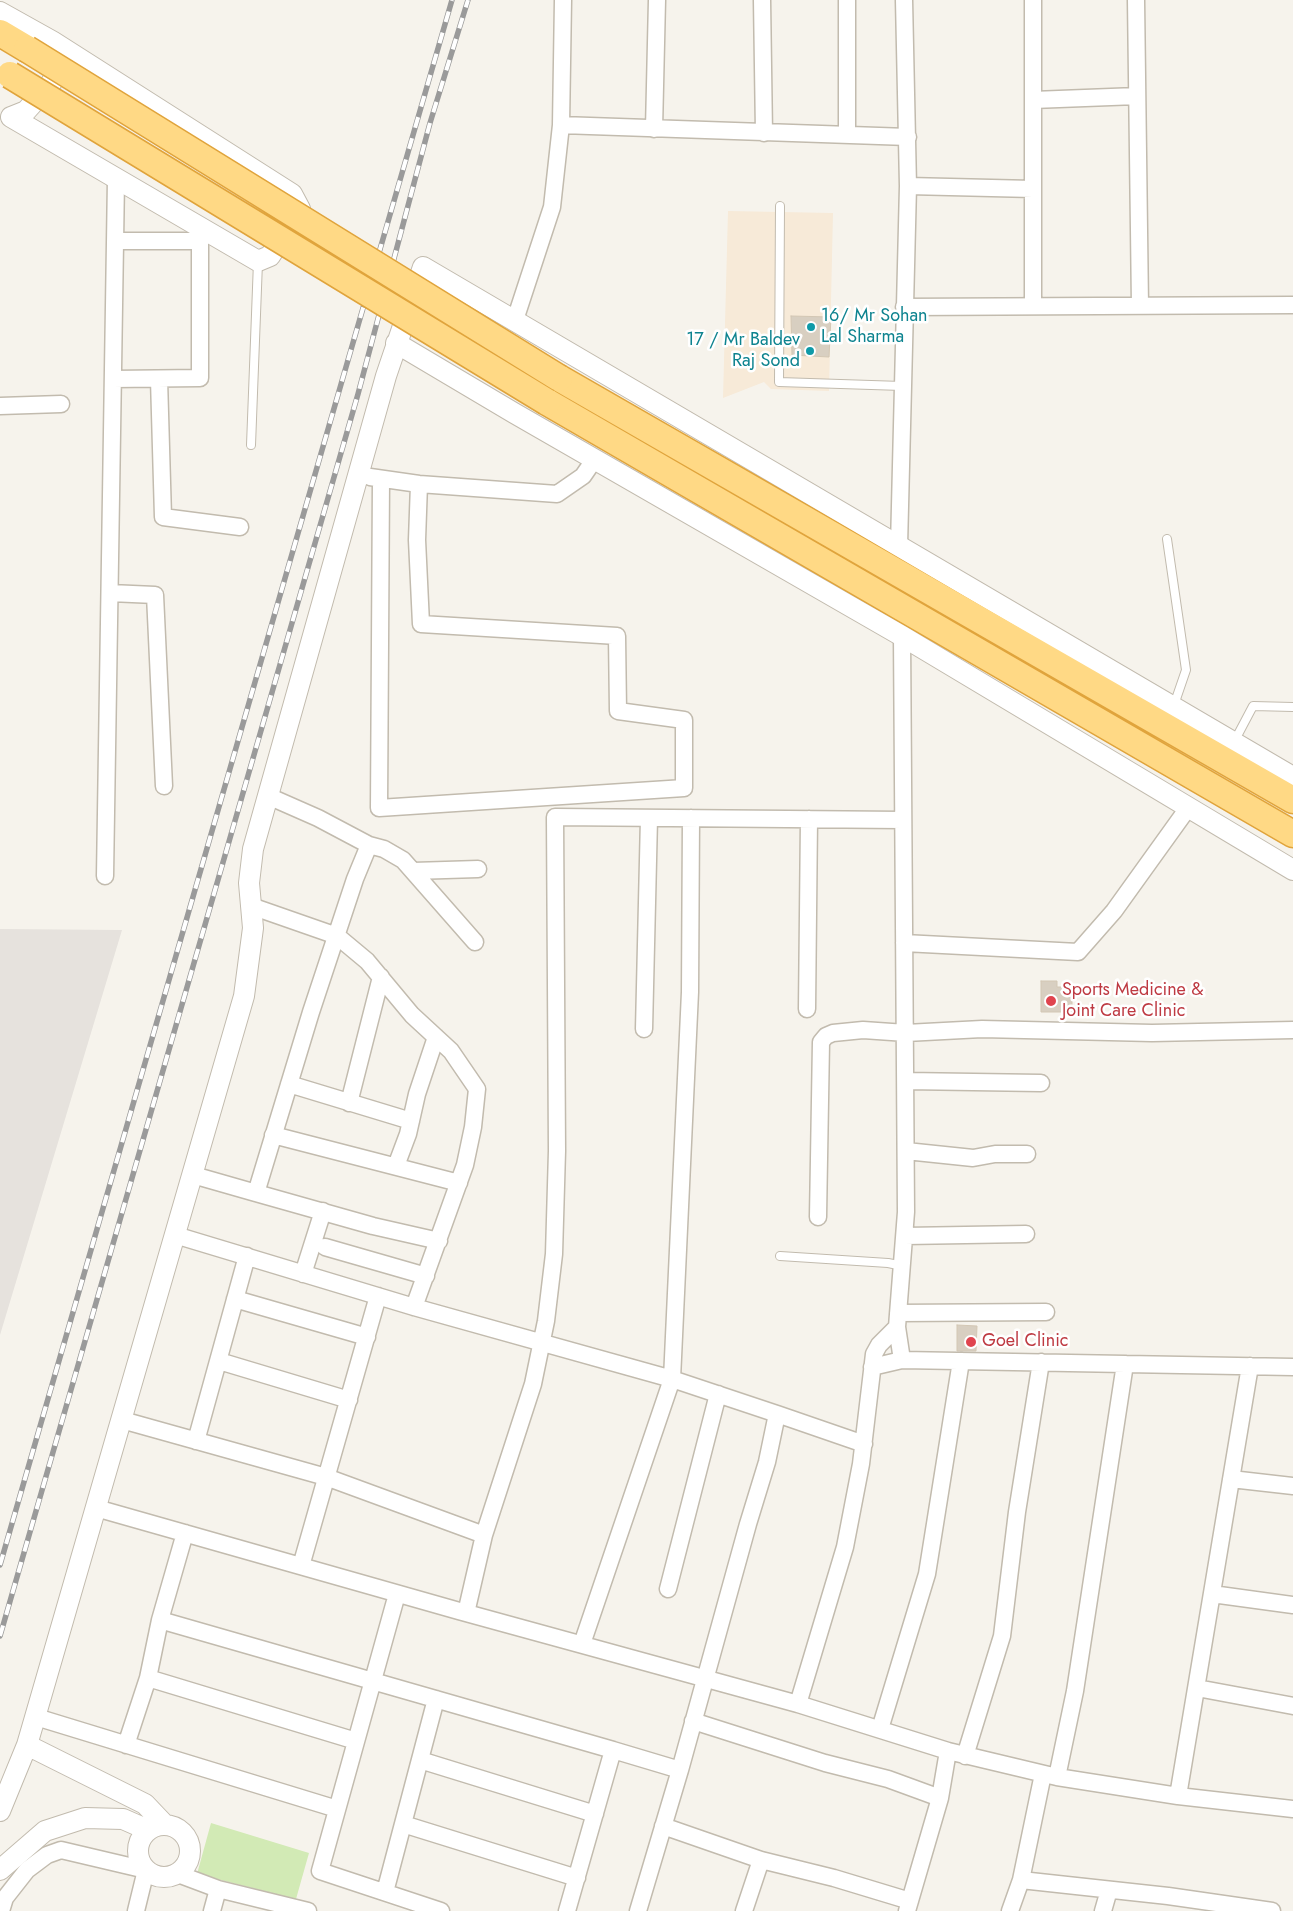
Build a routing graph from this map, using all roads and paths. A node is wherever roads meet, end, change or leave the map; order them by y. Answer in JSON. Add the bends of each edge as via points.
{"nodes":[{"id":1,"x":563,"y":0,"type":"edge"},
{"id":2,"x":657,"y":0,"type":"edge"},
{"id":3,"x":762,"y":0,"type":"edge"},
{"id":4,"x":847,"y":0,"type":"edge"},
{"id":5,"x":904,"y":0,"type":"edge"},
{"id":6,"x":1033,"y":0,"type":"edge"},
{"id":7,"x":1136,"y":0,"type":"edge"},
{"id":8,"x":0,"y":12,"type":"edge"},
{"id":9,"x":0,"y":33,"type":"edge"},
{"id":10,"x":52,"y":41,"type":"junction"},
{"id":11,"x":0,"y":68,"type":"edge"},
{"id":12,"x":1137,"y":96,"type":"junction"},
{"id":13,"x":1033,"y":100,"type":"junction"},
{"id":14,"x":6,"y":114,"type":"edge"},
{"id":15,"x":561,"y":125,"type":"junction"},
{"id":16,"x":654,"y":129,"type":"junction"},
{"id":17,"x":764,"y":133,"type":"junction"},
{"id":18,"x":847,"y":135,"type":"junction"},
{"id":19,"x":908,"y":137,"type":"junction"},
{"id":20,"x":116,"y":179,"type":"joint"},
{"id":21,"x":908,"y":186,"type":"junction"},
{"id":22,"x":1033,"y":189,"type":"junction"},
{"id":23,"x":780,"y":206,"type":"dead end"},
{"id":24,"x":200,"y":234,"type":"junction"},
{"id":25,"x":116,"y":240,"type":"junction"},
{"id":26,"x":258,"y":261,"type":"junction"},
{"id":27,"x":1293,"y":305,"type":"edge"},
{"id":28,"x":1033,"y":306,"type":"junction"},
{"id":29,"x":1140,"y":306,"type":"junction"},
{"id":30,"x":904,"y":307,"type":"junction"},
{"id":31,"x":515,"y":320,"type":"junction"},
{"id":32,"x":396,"y":343,"type":"junction"},
{"id":33,"x":159,"y":378,"type":"junction"},
{"id":34,"x":113,"y":379,"type":"junction"},
{"id":35,"x":902,"y":386,"type":"junction"},
{"id":36,"x":61,"y":404,"type":"dead end"},
{"id":37,"x":0,"y":406,"type":"edge"},
{"id":38,"x":251,"y":445,"type":"dead end"},
{"id":39,"x":594,"y":460,"type":"junction"},
{"id":40,"x":358,"y":474,"type":"junction"},
{"id":41,"x":381,"y":479,"type":"junction"},
{"id":42,"x":419,"y":484,"type":"junction"},
{"id":43,"x":240,"y":527,"type":"dead end"},
{"id":44,"x":1168,"y":539,"type":"dead end"},
{"id":45,"x":899,"y":546,"type":"junction"},
{"id":46,"x":110,"y":593,"type":"junction"},
{"id":47,"x":902,"y":636,"type":"junction"},
{"id":48,"x":1174,"y":707,"type":"junction"},
{"id":49,"x":1293,"y":707,"type":"edge"},
{"id":50,"x":1234,"y":742,"type":"junction"},
{"id":51,"x":1293,"y":777,"type":"edge"},
{"id":52,"x":164,"y":786,"type":"dead end"},
{"id":53,"x":268,"y":796,"type":"junction"},
{"id":54,"x":1293,"y":800,"type":"edge"},
{"id":55,"x":1188,"y":808,"type":"junction"},
{"id":56,"x":649,"y":818,"type":"junction"},
{"id":57,"x":691,"y":818,"type":"junction"},
{"id":58,"x":809,"y":819,"type":"junction"},
{"id":59,"x":904,"y":820,"type":"junction"},
{"id":60,"x":1293,"y":834,"type":"edge"},
{"id":61,"x":369,"y":845,"type":"junction"},
{"id":62,"x":478,"y":869,"type":"dead end"},
{"id":63,"x":1293,"y":870,"type":"edge"},
{"id":64,"x":413,"y":871,"type":"junction"},
{"id":65,"x":106,"y":876,"type":"dead end"},
{"id":66,"x":251,"y":906,"type":"junction"},
{"id":67,"x":337,"y":936,"type":"junction"},
{"id":68,"x":475,"y":942,"type":"dead end"},
{"id":69,"x":904,"y":943,"type":"junction"},
{"id":70,"x":381,"y":977,"type":"junction"},
{"id":71,"x":807,"y":1009,"type":"dead end"},
{"id":72,"x":644,"y":1029,"type":"dead end"},
{"id":73,"x":1293,"y":1030,"type":"edge"},
{"id":74,"x":906,"y":1033,"type":"junction"},
{"id":75,"x":436,"y":1037,"type":"junction"},
{"id":76,"x":906,"y":1081,"type":"junction"},
{"id":77,"x":1041,"y":1083,"type":"dead end"},
{"id":78,"x":289,"y":1084,"type":"junction"},
{"id":79,"x":349,"y":1103,"type":"junction"},
{"id":80,"x":411,"y":1121,"type":"junction"},
{"id":81,"x":273,"y":1134,"type":"junction"},
{"id":82,"x":906,"y":1152,"type":"junction"},
{"id":83,"x":1027,"y":1154,"type":"dead end"},
{"id":84,"x":396,"y":1166,"type":"junction"},
{"id":85,"x":193,"y":1175,"type":"junction"},
{"id":86,"x":459,"y":1183,"type":"junction"},
{"id":87,"x":256,"y":1192,"type":"junction"},
{"id":88,"x":323,"y":1212,"type":"junction"},
{"id":89,"x":818,"y":1217,"type":"dead end"},
{"id":90,"x":1026,"y":1234,"type":"dead end"},
{"id":91,"x":175,"y":1235,"type":"junction"},
{"id":92,"x":905,"y":1236,"type":"junction"},
{"id":93,"x":439,"y":1241,"type":"junction"},
{"id":94,"x":325,"y":1247,"type":"dead end"},
{"id":95,"x":247,"y":1256,"type":"junction"},
{"id":96,"x":780,"y":1256,"type":"dead end"},
{"id":97,"x":903,"y":1266,"type":"junction"},
{"id":98,"x":303,"y":1274,"type":"junction"},
{"id":99,"x":426,"y":1276,"type":"junction"},
{"id":100,"x":378,"y":1296,"type":"junction"},
{"id":101,"x":236,"y":1299,"type":"junction"},
{"id":102,"x":414,"y":1307,"type":"junction"},
{"id":103,"x":1046,"y":1312,"type":"dead end"},
{"id":104,"x":897,"y":1320,"type":"junction"},
{"id":105,"x":367,"y":1337,"type":"junction"},
{"id":106,"x":541,"y":1343,"type":"junction"},
{"id":107,"x":902,"y":1360,"type":"junction"},
{"id":108,"x":219,"y":1361,"type":"junction"},
{"id":109,"x":961,"y":1361,"type":"junction"},
{"id":110,"x":1041,"y":1362,"type":"junction"},
{"id":111,"x":1125,"y":1364,"type":"junction"},
{"id":112,"x":1250,"y":1366,"type":"junction"},
{"id":113,"x":872,"y":1367,"type":"junction"},
{"id":114,"x":1293,"y":1367,"type":"edge"},
{"id":115,"x":672,"y":1379,"type":"junction"},
{"id":116,"x":718,"y":1394,"type":"junction"},
{"id":117,"x":349,"y":1400,"type":"junction"},
{"id":118,"x":777,"y":1414,"type":"junction"},
{"id":119,"x":122,"y":1420,"type":"junction"},
{"id":120,"x":196,"y":1441,"type":"junction"},
{"id":121,"x":864,"y":1444,"type":"junction"},
{"id":122,"x":326,"y":1478,"type":"junction"},
{"id":123,"x":1231,"y":1479,"type":"junction"},
{"id":124,"x":1293,"y":1486,"type":"edge"},
{"id":125,"x":96,"y":1508,"type":"junction"},
{"id":126,"x":184,"y":1533,"type":"junction"},
{"id":127,"x":484,"y":1535,"type":"junction"},
{"id":128,"x":301,"y":1566,"type":"junction"},
{"id":129,"x":668,"y":1589,"type":"dead end"},
{"id":130,"x":397,"y":1594,"type":"junction"},
{"id":131,"x":1212,"y":1594,"type":"junction"},
{"id":132,"x":1293,"y":1605,"type":"edge"},
{"id":133,"x":466,"y":1613,"type":"junction"},
{"id":134,"x":160,"y":1620,"type":"junction"},
{"id":135,"x":582,"y":1644,"type":"junction"},
{"id":136,"x":705,"y":1677,"type":"junction"},
{"id":137,"x":148,"y":1678,"type":"junction"},
{"id":138,"x":372,"y":1681,"type":"junction"},
{"id":139,"x":1197,"y":1688,"type":"junction"},
{"id":140,"x":436,"y":1699,"type":"junction"},
{"id":141,"x":798,"y":1704,"type":"junction"},
{"id":142,"x":1293,"y":1706,"type":"edge"},
{"id":143,"x":36,"y":1717,"type":"junction"},
{"id":144,"x":693,"y":1722,"type":"junction"},
{"id":145,"x":880,"y":1729,"type":"junction"},
{"id":146,"x":356,"y":1741,"type":"junction"},
{"id":147,"x":27,"y":1745,"type":"junction"},
{"id":148,"x":126,"y":1745,"type":"junction"},
{"id":149,"x":613,"y":1750,"type":"junction"},
{"id":150,"x":948,"y":1752,"type":"junction"},
{"id":151,"x":965,"y":1756,"type":"junction"},
{"id":152,"x":420,"y":1760,"type":"junction"},
{"id":153,"x":680,"y":1770,"type":"junction"},
{"id":154,"x":1050,"y":1775,"type":"junction"},
{"id":155,"x":1178,"y":1796,"type":"junction"},
{"id":156,"x":940,"y":1798,"type":"junction"},
{"id":157,"x":337,"y":1809,"type":"junction"},
{"id":158,"x":1293,"y":1809,"type":"edge"},
{"id":159,"x":0,"y":1811,"type":"edge"},
{"id":160,"x":595,"y":1814,"type":"junction"},
{"id":161,"x":403,"y":1824,"type":"junction"},
{"id":162,"x":663,"y":1826,"type":"junction"},
{"id":163,"x":156,"y":1828,"type":"junction"},
{"id":164,"x":761,"y":1860,"type":"junction"},
{"id":165,"x":0,"y":1870,"type":"edge"},
{"id":166,"x":146,"y":1870,"type":"junction"},
{"id":167,"x":178,"y":1874,"type":"junction"},
{"id":168,"x":577,"y":1878,"type":"junction"},
{"id":169,"x":1021,"y":1880,"type":"junction"},
{"id":170,"x":218,"y":1889,"type":"junction"},
{"id":171,"x":1109,"y":1890,"type":"junction"},
{"id":172,"x":384,"y":1892,"type":"junction"},
{"id":173,"x":908,"y":1906,"type":"edge"},
{"id":174,"x":1204,"y":1906,"type":"edge"},
{"id":175,"x":1,"y":1911,"type":"edge"},
{"id":176,"x":136,"y":1911,"type":"edge"},
{"id":177,"x":212,"y":1911,"type":"edge"},
{"id":178,"x":308,"y":1911,"type":"edge"},
{"id":179,"x":441,"y":1911,"type":"edge"},
{"id":180,"x":567,"y":1911,"type":"edge"},
{"id":181,"x":638,"y":1911,"type":"edge"},
{"id":182,"x":744,"y":1911,"type":"edge"},
{"id":183,"x":1010,"y":1911,"type":"edge"},
{"id":184,"x":1102,"y":1911,"type":"edge"},
{"id":185,"x":1272,"y":1911,"type":"edge"}],
"edges":[{"from":1,"to":15,"type":"street"},
{"from":2,"to":16,"type":"street"},
{"from":3,"to":17,"type":"street"},
{"from":4,"to":18,"type":"street"},
{"from":5,"to":19,"type":"street"},
{"from":6,"to":13,"type":"street"},
{"from":7,"to":12,"type":"street"},
{"from":8,"to":10,"type":"street"},
{"from":9,"to":54,"type":"highway","bridge":true,"via":[[560,378]]},
{"from":10,"to":14,"type":"street","via":[[59,60],[52,82],[26,111]]},
{"from":10,"to":26,"type":"street","via":[[292,194],[300,209],[270,256]]},
{"from":11,"to":60,"type":"highway","bridge":true,"via":[[548,402]]},
{"from":12,"to":13,"type":"street"},
{"from":12,"to":29,"type":"street"},
{"from":13,"to":22,"type":"street"},
{"from":14,"to":20,"type":"street"},
{"from":14,"to":24,"type":"street"},
{"from":15,"to":16,"type":"street"},
{"from":15,"to":31,"type":"street","via":[[552,207]]},
{"from":16,"to":17,"type":"street"},
{"from":17,"to":18,"type":"street"},
{"from":18,"to":19,"type":"street"},
{"from":19,"to":21,"type":"street"},
{"from":20,"to":25,"type":"street"},
{"from":21,"to":22,"type":"street"},
{"from":21,"to":30,"type":"street"},
{"from":22,"to":28,"type":"street"},
{"from":23,"to":35,"type":"lane","via":[[780,382]]},
{"from":24,"to":25,"type":"street"},
{"from":24,"to":26,"type":"street"},
{"from":24,"to":33,"type":"street","via":[[200,378]]},
{"from":25,"to":34,"type":"street"},
{"from":26,"to":38,"type":"lane"},
{"from":27,"to":29,"type":"street"},
{"from":28,"to":29,"type":"street"},
{"from":28,"to":30,"type":"street"},
{"from":30,"to":35,"type":"street"},
{"from":31,"to":32,"type":"street","via":[[423,267]]},
{"from":31,"to":45,"type":"street"},
{"from":32,"to":39,"type":"street"},
{"from":32,"to":40,"type":"street"},
{"from":33,"to":34,"type":"street"},
{"from":33,"to":43,"type":"street","via":[[163,517]]},
{"from":34,"to":46,"type":"street"},
{"from":35,"to":45,"type":"street"},
{"from":36,"to":37,"type":"street"},
{"from":39,"to":42,"type":"street","via":[[583,476],[557,494]]},
{"from":39,"to":47,"type":"street"},
{"from":40,"to":41,"type":"street"},
{"from":40,"to":53,"type":"street"},
{"from":41,"to":42,"type":"street"},
{"from":41,"to":42,"type":"street","via":[[379,808],[684,788],[684,720],[618,711],[617,636],[421,624],[417,540]]},
{"from":44,"to":48,"type":"lane","via":[[1186,670]]},
{"from":45,"to":48,"type":"street"},
{"from":46,"to":52,"type":"street","via":[[155,595]]},
{"from":46,"to":65,"type":"street"},
{"from":47,"to":55,"type":"street"},
{"from":47,"to":59,"type":"street"},
{"from":48,"to":50,"type":"street"},
{"from":49,"to":50,"type":"lane","via":[[1253,706]]},
{"from":50,"to":51,"type":"street"},
{"from":53,"to":61,"type":"street"},
{"from":53,"to":66,"type":"street","via":[[253,849],[249,883]]},
{"from":55,"to":63,"type":"street"},
{"from":55,"to":69,"type":"street","via":[[1114,911],[1078,952]]},
{"from":56,"to":57,"type":"street"},
{"from":56,"to":72,"type":"street"},
{"from":56,"to":106,"type":"street","via":[[555,817],[557,1151],[554,1254]]},
{"from":57,"to":58,"type":"street"},
{"from":57,"to":115,"type":"street","via":[[690,992]]},
{"from":58,"to":59,"type":"street"},
{"from":58,"to":71,"type":"street"},
{"from":59,"to":69,"type":"street"},
{"from":61,"to":64,"type":"street","via":[[403,860]]},
{"from":61,"to":67,"type":"street"},
{"from":62,"to":64,"type":"street"},
{"from":64,"to":68,"type":"street"},
{"from":66,"to":67,"type":"street"},
{"from":66,"to":85,"type":"street","via":[[253,928],[244,996]]},
{"from":67,"to":70,"type":"street"},
{"from":67,"to":78,"type":"street"},
{"from":69,"to":74,"type":"street"},
{"from":70,"to":75,"type":"street","via":[[412,1015]]},
{"from":70,"to":79,"type":"street"},
{"from":73,"to":74,"type":"street","via":[[1152,1033],[982,1029]]},
{"from":74,"to":76,"type":"street"},
{"from":74,"to":89,"type":"street","via":[[863,1030],[833,1033],[821,1042]]},
{"from":75,"to":80,"type":"street"},
{"from":75,"to":86,"type":"street","via":[[451,1051],[477,1089],[473,1127]]},
{"from":76,"to":77,"type":"street"},
{"from":76,"to":82,"type":"street"},
{"from":78,"to":79,"type":"street"},
{"from":78,"to":81,"type":"street"},
{"from":79,"to":80,"type":"street"},
{"from":80,"to":84,"type":"street"},
{"from":81,"to":84,"type":"street"},
{"from":81,"to":87,"type":"street"},
{"from":82,"to":83,"type":"street","via":[[973,1158]]},
{"from":82,"to":92,"type":"street"},
{"from":84,"to":86,"type":"street"},
{"from":85,"to":87,"type":"street"},
{"from":85,"to":91,"type":"street"},
{"from":86,"to":93,"type":"street"},
{"from":87,"to":88,"type":"street"},
{"from":88,"to":93,"type":"street"},
{"from":88,"to":98,"type":"street"},
{"from":90,"to":92,"type":"street"},
{"from":91,"to":95,"type":"street"},
{"from":91,"to":119,"type":"street"},
{"from":92,"to":97,"type":"street"},
{"from":93,"to":99,"type":"street"},
{"from":94,"to":99,"type":"street"},
{"from":95,"to":98,"type":"street"},
{"from":95,"to":101,"type":"street"},
{"from":96,"to":97,"type":"lane"},
{"from":97,"to":104,"type":"street"},
{"from":98,"to":100,"type":"street"},
{"from":99,"to":102,"type":"street"},
{"from":100,"to":102,"type":"street"},
{"from":100,"to":105,"type":"street"},
{"from":101,"to":105,"type":"street"},
{"from":101,"to":108,"type":"street"},
{"from":102,"to":106,"type":"street"},
{"from":103,"to":104,"type":"street"},
{"from":104,"to":107,"type":"street"},
{"from":104,"to":113,"type":"street","via":[[879,1346]]},
{"from":105,"to":117,"type":"street"},
{"from":106,"to":115,"type":"street"},
{"from":106,"to":127,"type":"street","via":[[533,1384]]},
{"from":107,"to":109,"type":"street"},
{"from":107,"to":113,"type":"street"},
{"from":108,"to":117,"type":"street"},
{"from":108,"to":120,"type":"street"},
{"from":109,"to":110,"type":"street"},
{"from":109,"to":145,"type":"street","via":[[927,1574]]},
{"from":110,"to":111,"type":"street"},
{"from":110,"to":151,"type":"street","via":[[1017,1512],[1002,1636]]},
{"from":111,"to":112,"type":"street"},
{"from":111,"to":154,"type":"street","via":[[1077,1681]]},
{"from":112,"to":114,"type":"street"},
{"from":112,"to":123,"type":"street"},
{"from":113,"to":121,"type":"street"},
{"from":115,"to":116,"type":"street"},
{"from":115,"to":135,"type":"street"},
{"from":116,"to":118,"type":"street"},
{"from":116,"to":129,"type":"street"},
{"from":117,"to":122,"type":"street"},
{"from":118,"to":121,"type":"street"},
{"from":118,"to":136,"type":"street","via":[[767,1462]]},
{"from":119,"to":120,"type":"street"},
{"from":119,"to":125,"type":"street"},
{"from":120,"to":122,"type":"street"},
{"from":121,"to":141,"type":"street","via":[[845,1547]]},
{"from":122,"to":127,"type":"street"},
{"from":122,"to":128,"type":"street"},
{"from":123,"to":124,"type":"street"},
{"from":123,"to":131,"type":"street"},
{"from":125,"to":126,"type":"street"},
{"from":125,"to":143,"type":"street"},
{"from":126,"to":128,"type":"street"},
{"from":126,"to":134,"type":"street"},
{"from":127,"to":133,"type":"street"},
{"from":128,"to":130,"type":"street"},
{"from":130,"to":133,"type":"street"},
{"from":130,"to":138,"type":"street"},
{"from":131,"to":132,"type":"street"},
{"from":131,"to":139,"type":"street"},
{"from":133,"to":135,"type":"street"},
{"from":134,"to":137,"type":"street"},
{"from":134,"to":138,"type":"street"},
{"from":135,"to":136,"type":"street"},
{"from":136,"to":141,"type":"street"},
{"from":136,"to":144,"type":"street"},
{"from":137,"to":146,"type":"street"},
{"from":137,"to":148,"type":"street"},
{"from":138,"to":140,"type":"street"},
{"from":138,"to":146,"type":"street"},
{"from":139,"to":142,"type":"street"},
{"from":139,"to":155,"type":"street"},
{"from":140,"to":149,"type":"street"},
{"from":140,"to":152,"type":"street"},
{"from":141,"to":145,"type":"street"},
{"from":143,"to":147,"type":"street"},
{"from":143,"to":148,"type":"street"},
{"from":144,"to":153,"type":"street"},
{"from":144,"to":156,"type":"street","via":[[888,1779]]},
{"from":145,"to":150,"type":"street"},
{"from":146,"to":157,"type":"street"},
{"from":147,"to":159,"type":"street"},
{"from":147,"to":163,"type":"street","via":[[145,1804]]},
{"from":148,"to":157,"type":"street"},
{"from":149,"to":153,"type":"street"},
{"from":149,"to":160,"type":"street"},
{"from":150,"to":151,"type":"street"},
{"from":150,"to":156,"type":"street"},
{"from":151,"to":154,"type":"street"},
{"from":152,"to":160,"type":"street"},
{"from":152,"to":161,"type":"street"},
{"from":153,"to":162,"type":"street"},
{"from":154,"to":155,"type":"street"},
{"from":154,"to":169,"type":"street"},
{"from":155,"to":158,"type":"street"},
{"from":156,"to":173,"type":"street"},
{"from":157,"to":172,"type":"street","via":[[320,1871]]},
{"from":160,"to":168,"type":"street"},
{"from":161,"to":168,"type":"street"},
{"from":161,"to":172,"type":"street"},
{"from":162,"to":164,"type":"street"},
{"from":162,"to":181,"type":"street"},
{"from":163,"to":165,"type":"street","via":[[123,1819],[76,1820],[45,1831]]},
{"from":163,"to":166,"type":"street","via":[[138,1845],[140,1863]]},
{"from":163,"to":167,"type":"street","via":[[181,1831],[190,1845],[189,1862]]},
{"from":164,"to":173,"type":"street","via":[[834,1878]]},
{"from":164,"to":182,"type":"street"},
{"from":166,"to":167,"type":"street","via":[[161,1878]]},
{"from":166,"to":175,"type":"street","via":[[61,1850],[47,1855],[27,1870],[5,1898]]},
{"from":166,"to":176,"type":"street"},
{"from":167,"to":170,"type":"street"},
{"from":168,"to":180,"type":"street"},
{"from":169,"to":171,"type":"street"},
{"from":169,"to":183,"type":"street"},
{"from":170,"to":177,"type":"street"},
{"from":170,"to":178,"type":"street"},
{"from":171,"to":174,"type":"street"},
{"from":171,"to":184,"type":"street"},
{"from":172,"to":179,"type":"street"},
{"from":174,"to":185,"type":"street"}]}
